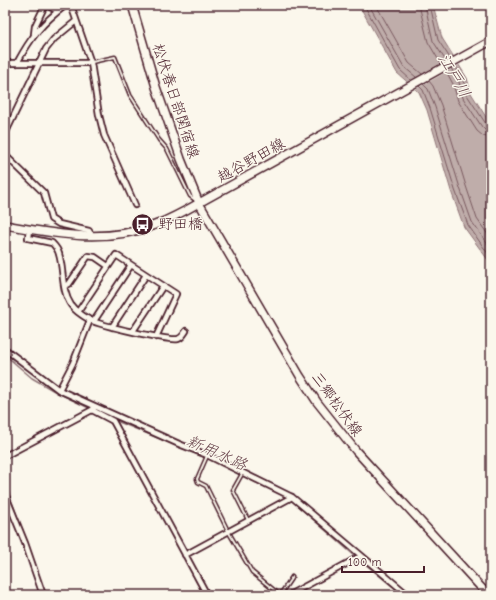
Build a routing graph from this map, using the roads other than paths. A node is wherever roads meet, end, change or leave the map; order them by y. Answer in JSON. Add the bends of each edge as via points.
{"nodes":[{"id":1,"x":45,"y":5,"type":"edge"},
{"id":2,"x":66,"y":5,"type":"edge"},
{"id":3,"x":71,"y":5,"type":"edge"},
{"id":4,"x":132,"y":5,"type":"edge"},
{"id":5,"x":58,"y":11,"type":"junction"},
{"id":6,"x":76,"y":21,"type":"junction"},
{"id":7,"x":34,"y":34,"type":"junction"},
{"id":8,"x":491,"y":41,"type":"edge"},
{"id":9,"x":5,"y":63,"type":"edge"},
{"id":10,"x":17,"y":63,"type":"junction"},
{"id":11,"x":39,"y":63,"type":"junction"},
{"id":12,"x":91,"y":63,"type":"junction"},
{"id":13,"x":5,"y":134,"type":"edge"},
{"id":14,"x":5,"y":155,"type":"edge"},
{"id":15,"x":202,"y":202,"type":"junction"},
{"id":16,"x":135,"y":205,"type":"dead end"},
{"id":17,"x":5,"y":225,"type":"edge"},
{"id":18,"x":29,"y":230,"type":"junction"},
{"id":19,"x":92,"y":237,"type":"junction"},
{"id":20,"x":131,"y":265,"type":"junction"},
{"id":21,"x":108,"y":266,"type":"junction"},
{"id":22,"x":146,"y":275,"type":"junction"},
{"id":23,"x":65,"y":286,"type":"junction"},
{"id":24,"x":163,"y":286,"type":"junction"},
{"id":25,"x":78,"y":312,"type":"junction"},
{"id":26,"x":92,"y":321,"type":"junction"},
{"id":27,"x":112,"y":327,"type":"junction"},
{"id":28,"x":133,"y":331,"type":"junction"},
{"id":29,"x":186,"y":331,"type":"dead end"},
{"id":30,"x":156,"y":337,"type":"junction"},
{"id":31,"x":5,"y":349,"type":"edge"},
{"id":32,"x":11,"y":354,"type":"junction"},
{"id":33,"x":5,"y":357,"type":"edge"},
{"id":34,"x":59,"y":390,"type":"junction"},
{"id":35,"x":93,"y":409,"type":"junction"},
{"id":36,"x":207,"y":455,"type":"junction"},
{"id":37,"x":5,"y":456,"type":"edge"},
{"id":38,"x":243,"y":472,"type":"junction"},
{"id":39,"x":5,"y":494,"type":"edge"},
{"id":40,"x":292,"y":497,"type":"junction"},
{"id":41,"x":248,"y":520,"type":"junction"},
{"id":42,"x":228,"y":531,"type":"junction"},
{"id":43,"x":185,"y":555,"type":"junction"},
{"id":44,"x":359,"y":557,"type":"junction"},
{"id":45,"x":292,"y":577,"type":"dead end"},
{"id":46,"x":44,"y":595,"type":"edge"},
{"id":47,"x":207,"y":595,"type":"edge"},
{"id":48,"x":280,"y":595,"type":"edge"},
{"id":49,"x":289,"y":595,"type":"edge"},
{"id":50,"x":408,"y":595,"type":"edge"},
{"id":51,"x":488,"y":595,"type":"edge"}],
"edges":[{"from":1,"to":5,"type":"street"},
{"from":1,"to":7,"type":"street"},
{"from":2,"to":5,"type":"street"},
{"from":3,"to":6,"type":"street"},
{"from":4,"to":15,"type":"main road","name":"松伏春日部関宿線","via":[[158,94],[181,159]]},
{"from":5,"to":7,"type":"street"},
{"from":6,"to":11,"type":"street","via":[[54,39]]},
{"from":6,"to":12,"type":"street"},
{"from":7,"to":10,"type":"street"},
{"from":8,"to":15,"type":"main road","name":"越谷野田線"},
{"from":9,"to":10,"type":"street"},
{"from":10,"to":11,"type":"street"},
{"from":11,"to":12,"type":"street"},
{"from":11,"to":13,"type":"street"},
{"from":12,"to":15,"type":"lane","via":[[115,57],[130,95],[166,149],[190,196]]},
{"from":12,"to":16,"type":"street","via":[[104,135]]},
{"from":14,"to":19,"type":"street","via":[[44,193],[51,219],[59,224],[89,231]]},
{"from":15,"to":19,"type":"main road","name":"越谷野田線","via":[[155,225],[125,233]]},
{"from":15,"to":51,"type":"main road","name":"三郷松伏線","via":[[252,296],[317,402],[356,450]]},
{"from":17,"to":18,"type":"main road","name":"越谷野田線"},
{"from":18,"to":19,"type":"main road","name":"越谷野田線"},
{"from":18,"to":23,"type":"street","via":[[28,238],[52,243],[59,253]]},
{"from":20,"to":21,"type":"street","via":[[116,255]]},
{"from":20,"to":22,"type":"street"},
{"from":20,"to":26,"type":"street"},
{"from":21,"to":23,"type":"street","via":[[88,256]]},
{"from":21,"to":25,"type":"street"},
{"from":22,"to":24,"type":"street"},
{"from":22,"to":27,"type":"street"},
{"from":23,"to":25,"type":"street","via":[[68,299]]},
{"from":24,"to":28,"type":"street"},
{"from":24,"to":30,"type":"street","via":[[176,294]]},
{"from":25,"to":26,"type":"street"},
{"from":26,"to":27,"type":"street"},
{"from":26,"to":34,"type":"street"},
{"from":27,"to":28,"type":"street"},
{"from":28,"to":30,"type":"street"},
{"from":29,"to":30,"type":"street","via":[[178,339]]},
{"from":31,"to":32,"type":"street"},
{"from":32,"to":33,"type":"street"},
{"from":32,"to":34,"type":"street"},
{"from":34,"to":35,"type":"street"},
{"from":35,"to":36,"type":"street"},
{"from":35,"to":37,"type":"street"},
{"from":35,"to":43,"type":"street","via":[[114,421]]},
{"from":36,"to":38,"type":"street"},
{"from":36,"to":42,"type":"lane","via":[[197,479],[206,486]]},
{"from":38,"to":40,"type":"street"},
{"from":38,"to":41,"type":"lane","via":[[233,490]]},
{"from":39,"to":46,"type":"street"},
{"from":40,"to":41,"type":"street"},
{"from":40,"to":44,"type":"street"},
{"from":41,"to":42,"type":"street"},
{"from":42,"to":43,"type":"street"},
{"from":42,"to":48,"type":"lane","via":[[252,572]]},
{"from":43,"to":47,"type":"street"},
{"from":44,"to":49,"type":"street"},
{"from":44,"to":50,"type":"street"},
{"from":45,"to":48,"type":"lane"}]}
